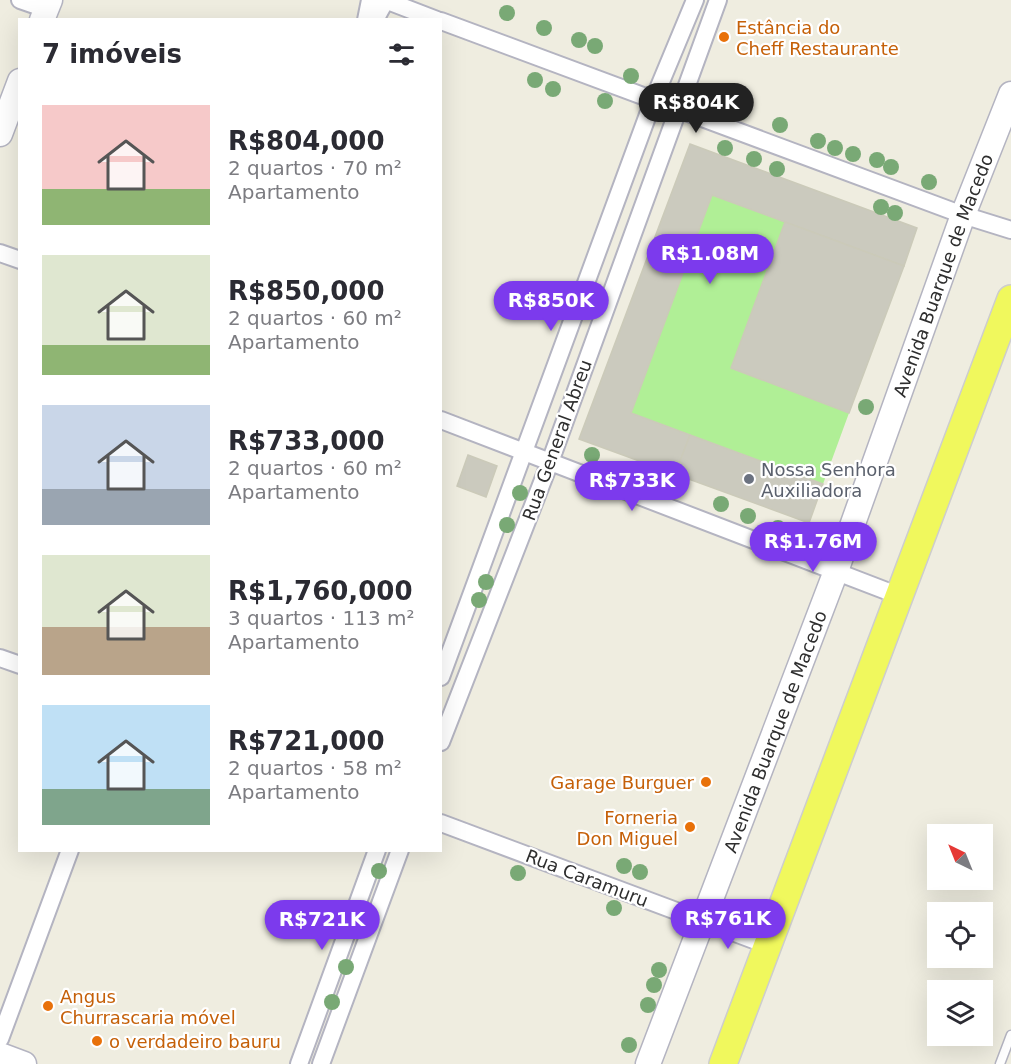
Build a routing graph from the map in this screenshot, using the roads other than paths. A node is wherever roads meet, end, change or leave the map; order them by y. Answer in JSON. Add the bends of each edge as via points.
{"nodes":[{"id":1,"x":20,"y":0,"type":"edge"},
{"id":2,"x":370,"y":0,"type":"edge"},
{"id":3,"x":386,"y":0,"type":"edge"},
{"id":4,"x":695,"y":0,"type":"edge"},
{"id":5,"x":718,"y":0,"type":"edge"},
{"id":6,"x":46,"y":10,"type":"edge"},
{"id":7,"x":366,"y":18,"type":"edge"},
{"id":8,"x":376,"y":18,"type":"edge"},
{"id":9,"x":434,"y":18,"type":"edge"},
{"id":10,"x":442,"y":21,"type":"edge"},
{"id":11,"x":18,"y":86,"type":"edge"},
{"id":12,"x":1011,"y":94,"type":"edge"},
{"id":13,"x":653,"y":101,"type":"junction"},
{"id":14,"x":676,"y":109,"type":"junction"},
{"id":15,"x":0,"y":134,"type":"edge"},
{"id":16,"x":963,"y":215,"type":"junction"},
{"id":17,"x":1011,"y":230,"type":"edge"},
{"id":18,"x":0,"y":253,"type":"edge"},
{"id":19,"x":18,"y":259,"type":"edge"},
{"id":20,"x":1011,"y":299,"type":"edge"},
{"id":21,"x":442,"y":420,"type":"edge"},
{"id":22,"x":525,"y":452,"type":"junction"},
{"id":23,"x":550,"y":462,"type":"junction"},
{"id":24,"x":836,"y":571,"type":"junction"},
{"id":25,"x":897,"y":595,"type":"junction"},
{"id":26,"x":0,"y":658,"type":"edge"},
{"id":27,"x":18,"y":664,"type":"edge"},
{"id":28,"x":442,"y":674,"type":"edge"},
{"id":29,"x":442,"y":739,"type":"edge"},
{"id":30,"x":442,"y":823,"type":"edge"},
{"id":31,"x":69,"y":852,"type":"edge"},
{"id":32,"x":375,"y":852,"type":"edge"},
{"id":33,"x":399,"y":852,"type":"edge"},
{"id":34,"x":701,"y":922,"type":"junction"},
{"id":35,"x":767,"y":945,"type":"junction"},
{"id":36,"x":1011,"y":1035,"type":"edge"},
{"id":37,"x":0,"y":1039,"type":"edge"},
{"id":38,"x":0,"y":1055,"type":"edge"},
{"id":39,"x":24,"y":1064,"type":"edge"},
{"id":40,"x":299,"y":1064,"type":"edge"},
{"id":41,"x":321,"y":1064,"type":"edge"},
{"id":42,"x":648,"y":1064,"type":"edge"},
{"id":43,"x":723,"y":1064,"type":"edge"},
{"id":44,"x":1000,"y":1064,"type":"edge"}],
"edges":[{"from":1,"to":6,"type":"street"},
{"from":2,"to":7,"type":"street"},
{"from":3,"to":8,"type":"street"},
{"from":3,"to":9,"type":"street"},
{"from":4,"to":13,"type":"street","name":"Rua General Abreu"},
{"from":5,"to":14,"type":"street","name":"Rua General Abreu"},
{"from":10,"to":13,"type":"street"},
{"from":11,"to":15,"type":"main road"},
{"from":12,"to":16,"type":"main road","name":"Avenida Buarque de Macedo"},
{"from":13,"to":14,"type":"street"},
{"from":13,"to":22,"type":"street","name":"Rua General Abreu"},
{"from":14,"to":16,"type":"street"},
{"from":14,"to":23,"type":"street","name":"Rua General Abreu"},
{"from":16,"to":17,"type":"street"},
{"from":16,"to":24,"type":"main road","name":"Avenida Buarque de Macedo"},
{"from":18,"to":19,"type":"street"},
{"from":20,"to":25,"type":"main road"},
{"from":21,"to":22,"type":"street"},
{"from":22,"to":23,"type":"street"},
{"from":22,"to":28,"type":"street","name":"Rua General Abreu"},
{"from":23,"to":24,"type":"street"},
{"from":23,"to":29,"type":"street","name":"Rua General Abreu"},
{"from":24,"to":25,"type":"street"},
{"from":24,"to":34,"type":"main road","name":"Avenida Buarque de Macedo"},
{"from":25,"to":35,"type":"main road"},
{"from":26,"to":27,"type":"street"},
{"from":30,"to":34,"type":"street","name":"Rua Caramuru"},
{"from":31,"to":37,"type":"street"},
{"from":32,"to":40,"type":"street"},
{"from":33,"to":41,"type":"street"},
{"from":34,"to":35,"type":"street","name":"Rua Caramuru"},
{"from":34,"to":42,"type":"main road","name":"Avenida Buarque de Macedo"},
{"from":35,"to":43,"type":"main road"},
{"from":36,"to":44,"type":"lane"},
{"from":38,"to":39,"type":"main road"}]}
